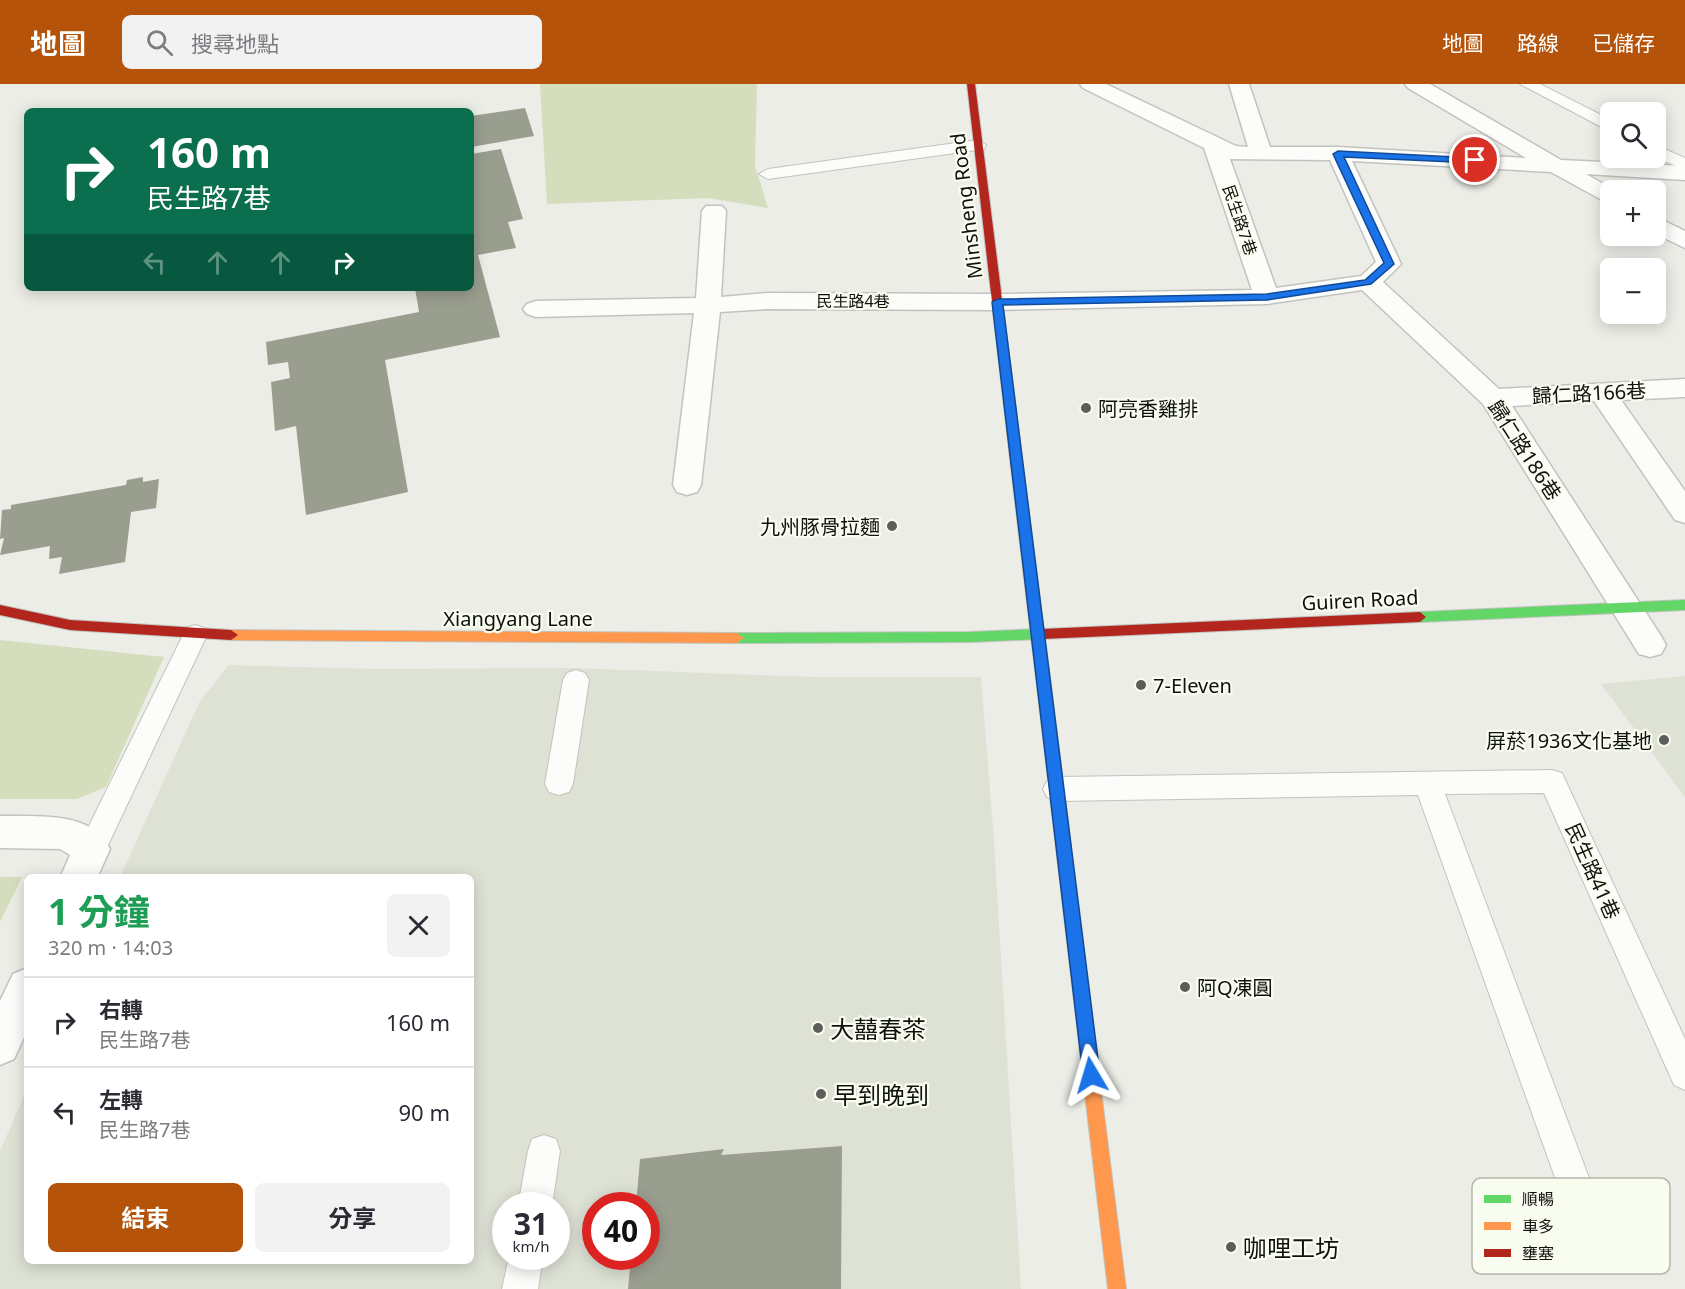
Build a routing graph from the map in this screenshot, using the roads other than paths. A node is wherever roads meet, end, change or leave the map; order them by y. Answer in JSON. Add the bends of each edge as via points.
{"nodes":[{"id":1,"x":971,"y":84,"type":"edge"},
{"id":2,"x":1090,"y":84,"type":"edge"},
{"id":3,"x":1239,"y":84,"type":"edge"},
{"id":4,"x":1414,"y":84,"type":"edge"},
{"id":5,"x":1528,"y":84,"type":"edge"},
{"id":6,"x":1600,"y":121,"type":"edge"},
{"id":7,"x":1213,"y":143,"type":"junction"},
{"id":8,"x":978,"y":145,"type":"junction"},
{"id":9,"x":1261,"y":153,"type":"junction"},
{"id":10,"x":1338,"y":154,"type":"junction"},
{"id":11,"x":1666,"y":155,"type":"edge"},
{"id":12,"x":1553,"y":164,"type":"junction"},
{"id":13,"x":1685,"y":165,"type":"edge"},
{"id":14,"x":1685,"y":173,"type":"edge"},
{"id":15,"x":768,"y":174,"type":"dead end"},
{"id":16,"x":1600,"y":192,"type":"edge"},
{"id":17,"x":714,"y":211,"type":"dead end"},
{"id":18,"x":1666,"y":230,"type":"edge"},
{"id":19,"x":1685,"y":241,"type":"edge"},
{"id":20,"x":1368,"y":282,"type":"junction"},
{"id":21,"x":1267,"y":297,"type":"junction"},
{"id":22,"x":998,"y":302,"type":"junction"},
{"id":23,"x":708,"y":305,"type":"junction"},
{"id":24,"x":536,"y":309,"type":"dead end"},
{"id":25,"x":1685,"y":388,"type":"edge"},
{"id":26,"x":1602,"y":393,"type":"junction"},
{"id":27,"x":1493,"y":398,"type":"junction"},
{"id":28,"x":687,"y":485,"type":"dead end"},
{"id":29,"x":1685,"y":513,"type":"edge"},
{"id":30,"x":1685,"y":605,"type":"edge"},
{"id":31,"x":1624,"y":608,"type":"junction"},
{"id":32,"x":0,"y":610,"type":"edge"},
{"id":33,"x":195,"y":635,"type":"junction"},
{"id":34,"x":1038,"y":635,"type":"junction"},
{"id":35,"x":1650,"y":645,"type":"dead end"},
{"id":36,"x":576,"y":680,"type":"dead end"},
{"id":37,"x":1427,"y":783,"type":"junction"},
{"id":38,"x":559,"y":784,"type":"dead end"},
{"id":39,"x":1057,"y":789,"type":"junction"},
{"id":40,"x":0,"y":832,"type":"edge"},
{"id":41,"x":85,"y":863,"type":"edge"},
{"id":42,"x":24,"y":993,"type":"edge"},
{"id":43,"x":0,"y":1045,"type":"edge"},
{"id":44,"x":1685,"y":1074,"type":"edge"},
{"id":45,"x":544,"y":1151,"type":"dead end"},
{"id":46,"x":1572,"y":1178,"type":"edge"},
{"id":47,"x":537,"y":1192,"type":"edge"},
{"id":48,"x":524,"y":1270,"type":"edge"},
{"id":49,"x":520,"y":1289,"type":"edge"},
{"id":50,"x":1117,"y":1289,"type":"edge"}],
"edges":[{"from":1,"to":8,"type":"street","name":"Minsheng Road"},
{"from":2,"to":7,"type":"street"},
{"from":3,"to":9,"type":"street"},
{"from":4,"to":12,"type":"street"},
{"from":5,"to":6,"type":"lane"},
{"from":7,"to":9,"type":"street","via":[[1232,153]]},
{"from":7,"to":21,"type":"street","name":"民生路7巷"},
{"from":8,"to":15,"type":"lane"},
{"from":8,"to":22,"type":"street","name":"Minsheng Road"},
{"from":9,"to":10,"type":"street"},
{"from":10,"to":12,"type":"street"},
{"from":10,"to":20,"type":"street","via":[[1389,264]]},
{"from":11,"to":13,"type":"lane"},
{"from":12,"to":14,"type":"street"},
{"from":12,"to":16,"type":"street"},
{"from":17,"to":23,"type":"street"},
{"from":18,"to":19,"type":"street"},
{"from":20,"to":21,"type":"street"},
{"from":20,"to":27,"type":"street","name":"歸仁路186巷"},
{"from":21,"to":22,"type":"street"},
{"from":22,"to":23,"type":"street","name":"民生路4巷","via":[[767,301]]},
{"from":22,"to":34,"type":"street","name":"Minsheng Road"},
{"from":23,"to":24,"type":"street","name":"民生路4巷"},
{"from":23,"to":28,"type":"street"},
{"from":25,"to":26,"type":"street","name":"歸仁路166巷"},
{"from":26,"to":27,"type":"street","name":"歸仁路166巷"},
{"from":26,"to":29,"type":"street"},
{"from":27,"to":31,"type":"street","name":"歸仁路186巷"},
{"from":30,"to":31,"type":"street","name":"Guiren Road"},
{"from":31,"to":34,"type":"street","name":"Guiren Road"},
{"from":31,"to":35,"type":"street","name":"歸仁路186巷"},
{"from":32,"to":33,"type":"street","name":"Xiangyang Lane","via":[[70,626]]},
{"from":33,"to":34,"type":"street","name":"Xiangyang Lane"},
{"from":33,"to":41,"type":"lane"},
{"from":34,"to":39,"type":"street","name":"Minsheng Road"},
{"from":36,"to":38,"type":"lane"},
{"from":37,"to":39,"type":"lane","name":"民生路41巷"},
{"from":37,"to":44,"type":"lane","name":"民生路41巷","via":[[1552,781]]},
{"from":37,"to":46,"type":"lane"},
{"from":39,"to":50,"type":"street","name":"Minsheng Road"},
{"from":40,"to":41,"type":"street","via":[[64,833]]},
{"from":42,"to":43,"type":"street"},
{"from":45,"to":47,"type":"lane"},
{"from":48,"to":49,"type":"lane"}]}
